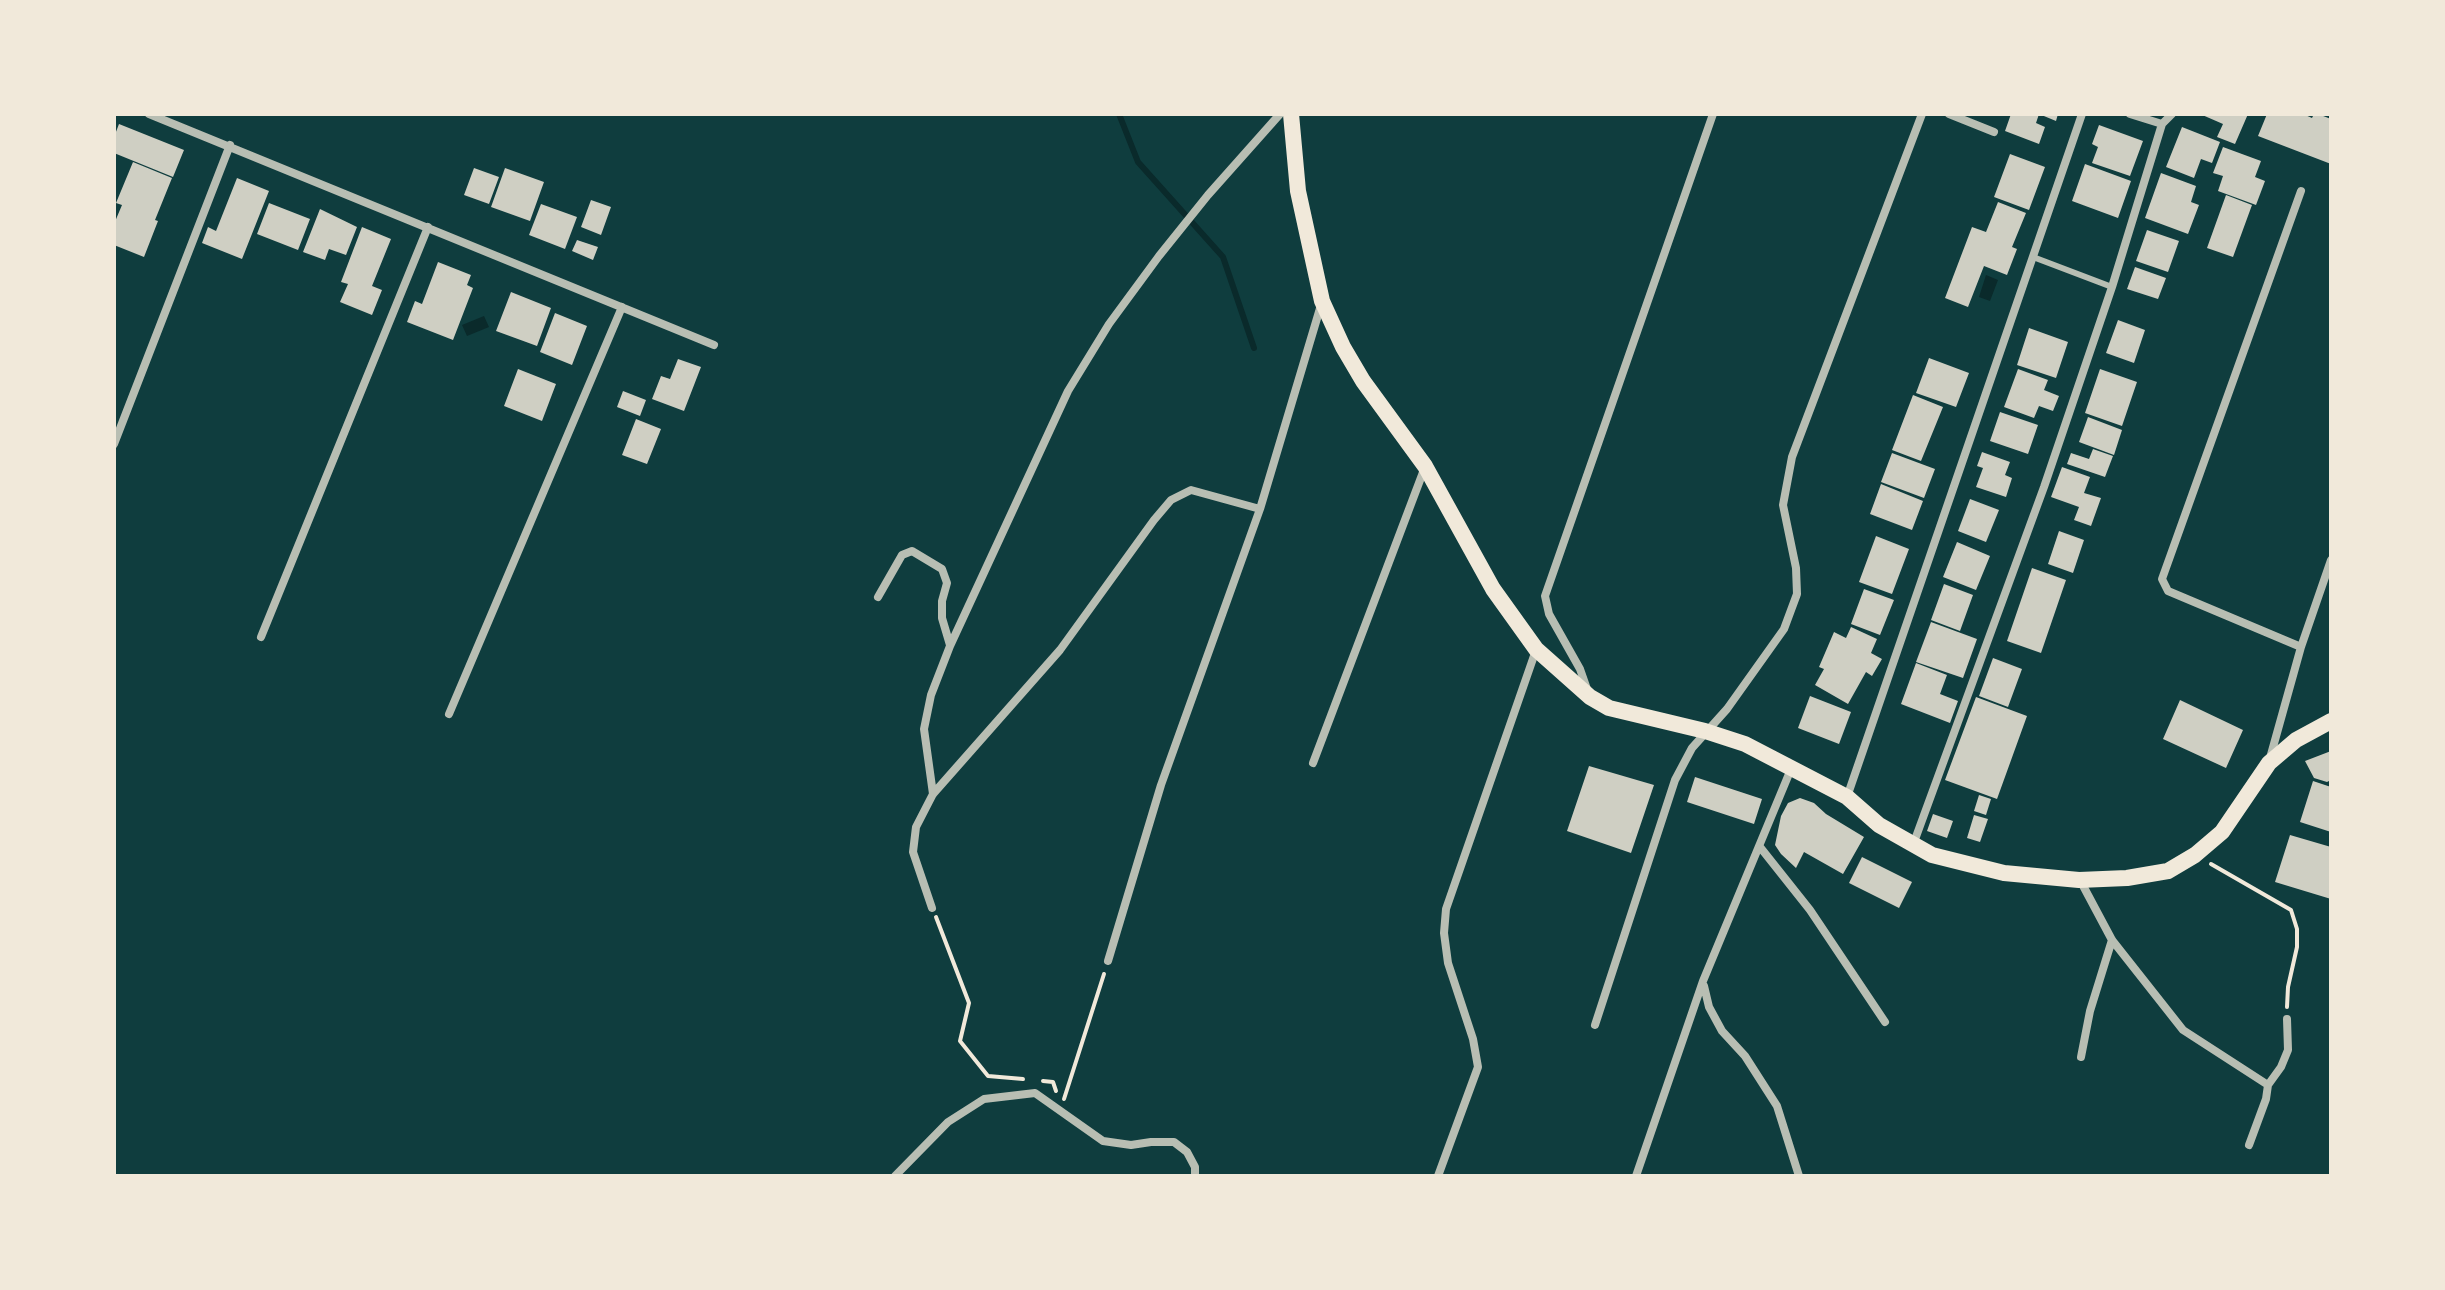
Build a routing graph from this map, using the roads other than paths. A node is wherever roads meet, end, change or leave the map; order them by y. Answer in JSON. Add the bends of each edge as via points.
{"nodes":[{"id":1,"x":149,"y":114,"type":"edge"},
{"id":2,"x":1280,"y":114,"type":"edge"},
{"id":3,"x":1291,"y":114,"type":"edge"},
{"id":4,"x":1713,"y":114,"type":"edge"},
{"id":5,"x":1922,"y":114,"type":"edge"},
{"id":6,"x":1949,"y":114,"type":"edge"},
{"id":7,"x":2082,"y":114,"type":"edge"},
{"id":8,"x":2130,"y":114,"type":"edge"},
{"id":9,"x":2172,"y":114,"type":"edge"},
{"id":10,"x":2162,"y":124,"type":"junction"},
{"id":11,"x":1994,"y":132,"type":"dead end"},
{"id":12,"x":230,"y":145,"type":"junction"},
{"id":13,"x":2301,"y":191,"type":"dead end"},
{"id":14,"x":428,"y":227,"type":"junction"},
{"id":15,"x":2033,"y":257,"type":"junction"},
{"id":16,"x":2112,"y":287,"type":"junction"},
{"id":17,"x":1322,"y":301,"type":"junction"},
{"id":18,"x":622,"y":307,"type":"junction"},
{"id":19,"x":714,"y":345,"type":"dead end"},
{"id":20,"x":114,"y":444,"type":"edge"},
{"id":21,"x":1425,"y":466,"type":"junction"},
{"id":22,"x":1260,"y":509,"type":"junction"},
{"id":23,"x":2331,"y":560,"type":"edge"},
{"id":24,"x":878,"y":597,"type":"dead end"},
{"id":25,"x":261,"y":637,"type":"dead end"},
{"id":26,"x":950,"y":646,"type":"junction"},
{"id":27,"x":2301,"y":647,"type":"junction"},
{"id":28,"x":1536,"y":649,"type":"junction"},
{"id":29,"x":1590,"y":697,"type":"junction"},
{"id":30,"x":449,"y":714,"type":"dead end"},
{"id":31,"x":2331,"y":721,"type":"edge"},
{"id":32,"x":1705,"y":731,"type":"junction"},
{"id":33,"x":1313,"y":763,"type":"dead end"},
{"id":34,"x":2269,"y":763,"type":"junction"},
{"id":35,"x":1791,"y":768,"type":"junction"},
{"id":36,"x":933,"y":794,"type":"junction"},
{"id":37,"x":1847,"y":797,"type":"junction"},
{"id":38,"x":1913,"y":846,"type":"junction"},
{"id":39,"x":1760,"y":847,"type":"junction"},
{"id":40,"x":2079,"y":880,"type":"junction"},
{"id":41,"x":932,"y":908,"type":"road end"},
{"id":42,"x":2112,"y":940,"type":"junction"},
{"id":43,"x":1108,"y":961,"type":"road end"},
{"id":44,"x":1703,"y":981,"type":"junction"},
{"id":45,"x":2287,"y":1019,"type":"road end"},
{"id":46,"x":1885,"y":1022,"type":"dead end"},
{"id":47,"x":1595,"y":1025,"type":"dead end"},
{"id":48,"x":2081,"y":1057,"type":"dead end"},
{"id":49,"x":2268,"y":1085,"type":"junction"},
{"id":50,"x":2249,"y":1145,"type":"dead end"},
{"id":51,"x":895,"y":1176,"type":"edge"},
{"id":52,"x":1195,"y":1176,"type":"edge"},
{"id":53,"x":1438,"y":1176,"type":"edge"},
{"id":54,"x":1636,"y":1176,"type":"edge"},
{"id":55,"x":1799,"y":1176,"type":"edge"}],
"edges":[{"from":1,"to":12,"type":"street"},
{"from":2,"to":26,"type":"street","via":[[1208,195],[1109,324],[1068,391]]},
{"from":3,"to":17,"type":"main road","via":[[1298,191]]},
{"from":4,"to":29,"type":"street","via":[[1545,596]]},
{"from":5,"to":32,"type":"street","via":[[1792,457],[1783,505],[1797,594],[1784,629]]},
{"from":6,"to":11,"type":"street"},
{"from":7,"to":15,"type":"street"},
{"from":8,"to":10,"type":"street"},
{"from":9,"to":10,"type":"street"},
{"from":10,"to":16,"type":"street"},
{"from":12,"to":14,"type":"street"},
{"from":12,"to":20,"type":"street"},
{"from":13,"to":27,"type":"street","via":[[2162,579],[2168,591]]},
{"from":14,"to":18,"type":"street"},
{"from":14,"to":25,"type":"street"},
{"from":15,"to":16,"type":"lane"},
{"from":15,"to":37,"type":"street"},
{"from":16,"to":38,"type":"street"},
{"from":17,"to":21,"type":"main road","via":[[1363,381]]},
{"from":17,"to":22,"type":"street"},
{"from":18,"to":19,"type":"street"},
{"from":18,"to":30,"type":"street"},
{"from":21,"to":28,"type":"main road","via":[[1493,589]]},
{"from":21,"to":33,"type":"street"},
{"from":22,"to":36,"type":"street","via":[[1191,490],[1171,500],[1060,650]]},
{"from":22,"to":43,"type":"street","via":[[1161,785]]},
{"from":23,"to":27,"type":"street"},
{"from":24,"to":26,"type":"street","via":[[902,555],[912,551],[942,569],[947,583],[942,618]]},
{"from":26,"to":36,"type":"street","via":[[924,729]]},
{"from":27,"to":34,"type":"street"},
{"from":28,"to":29,"type":"main road"},
{"from":28,"to":53,"type":"street","via":[[1446,909],[1448,963],[1478,1067]]},
{"from":29,"to":32,"type":"main road","via":[[1634,716]]},
{"from":31,"to":34,"type":"main road"},
{"from":32,"to":35,"type":"main road"},
{"from":32,"to":47,"type":"street","via":[[1675,780]]},
{"from":34,"to":40,"type":"main road","via":[[2222,832],[2195,855],[2168,871]]},
{"from":35,"to":37,"type":"main road"},
{"from":35,"to":39,"type":"street"},
{"from":36,"to":41,"type":"street","via":[[916,827],[913,852]]},
{"from":37,"to":38,"type":"main road"},
{"from":38,"to":40,"type":"main road","via":[[2004,873]]},
{"from":39,"to":44,"type":"street"},
{"from":39,"to":46,"type":"street","via":[[1810,910]]},
{"from":40,"to":42,"type":"street"},
{"from":42,"to":48,"type":"street"},
{"from":42,"to":49,"type":"street","via":[[2183,1030]]},
{"from":44,"to":54,"type":"street"},
{"from":44,"to":55,"type":"street","via":[[1722,1031],[1777,1106]]},
{"from":45,"to":49,"type":"street","via":[[2288,1050]]},
{"from":49,"to":50,"type":"street"},
{"from":51,"to":52,"type":"street","via":[[948,1122],[984,1099],[1035,1093],[1103,1141],[1174,1142],[1187,1152]]}]}
